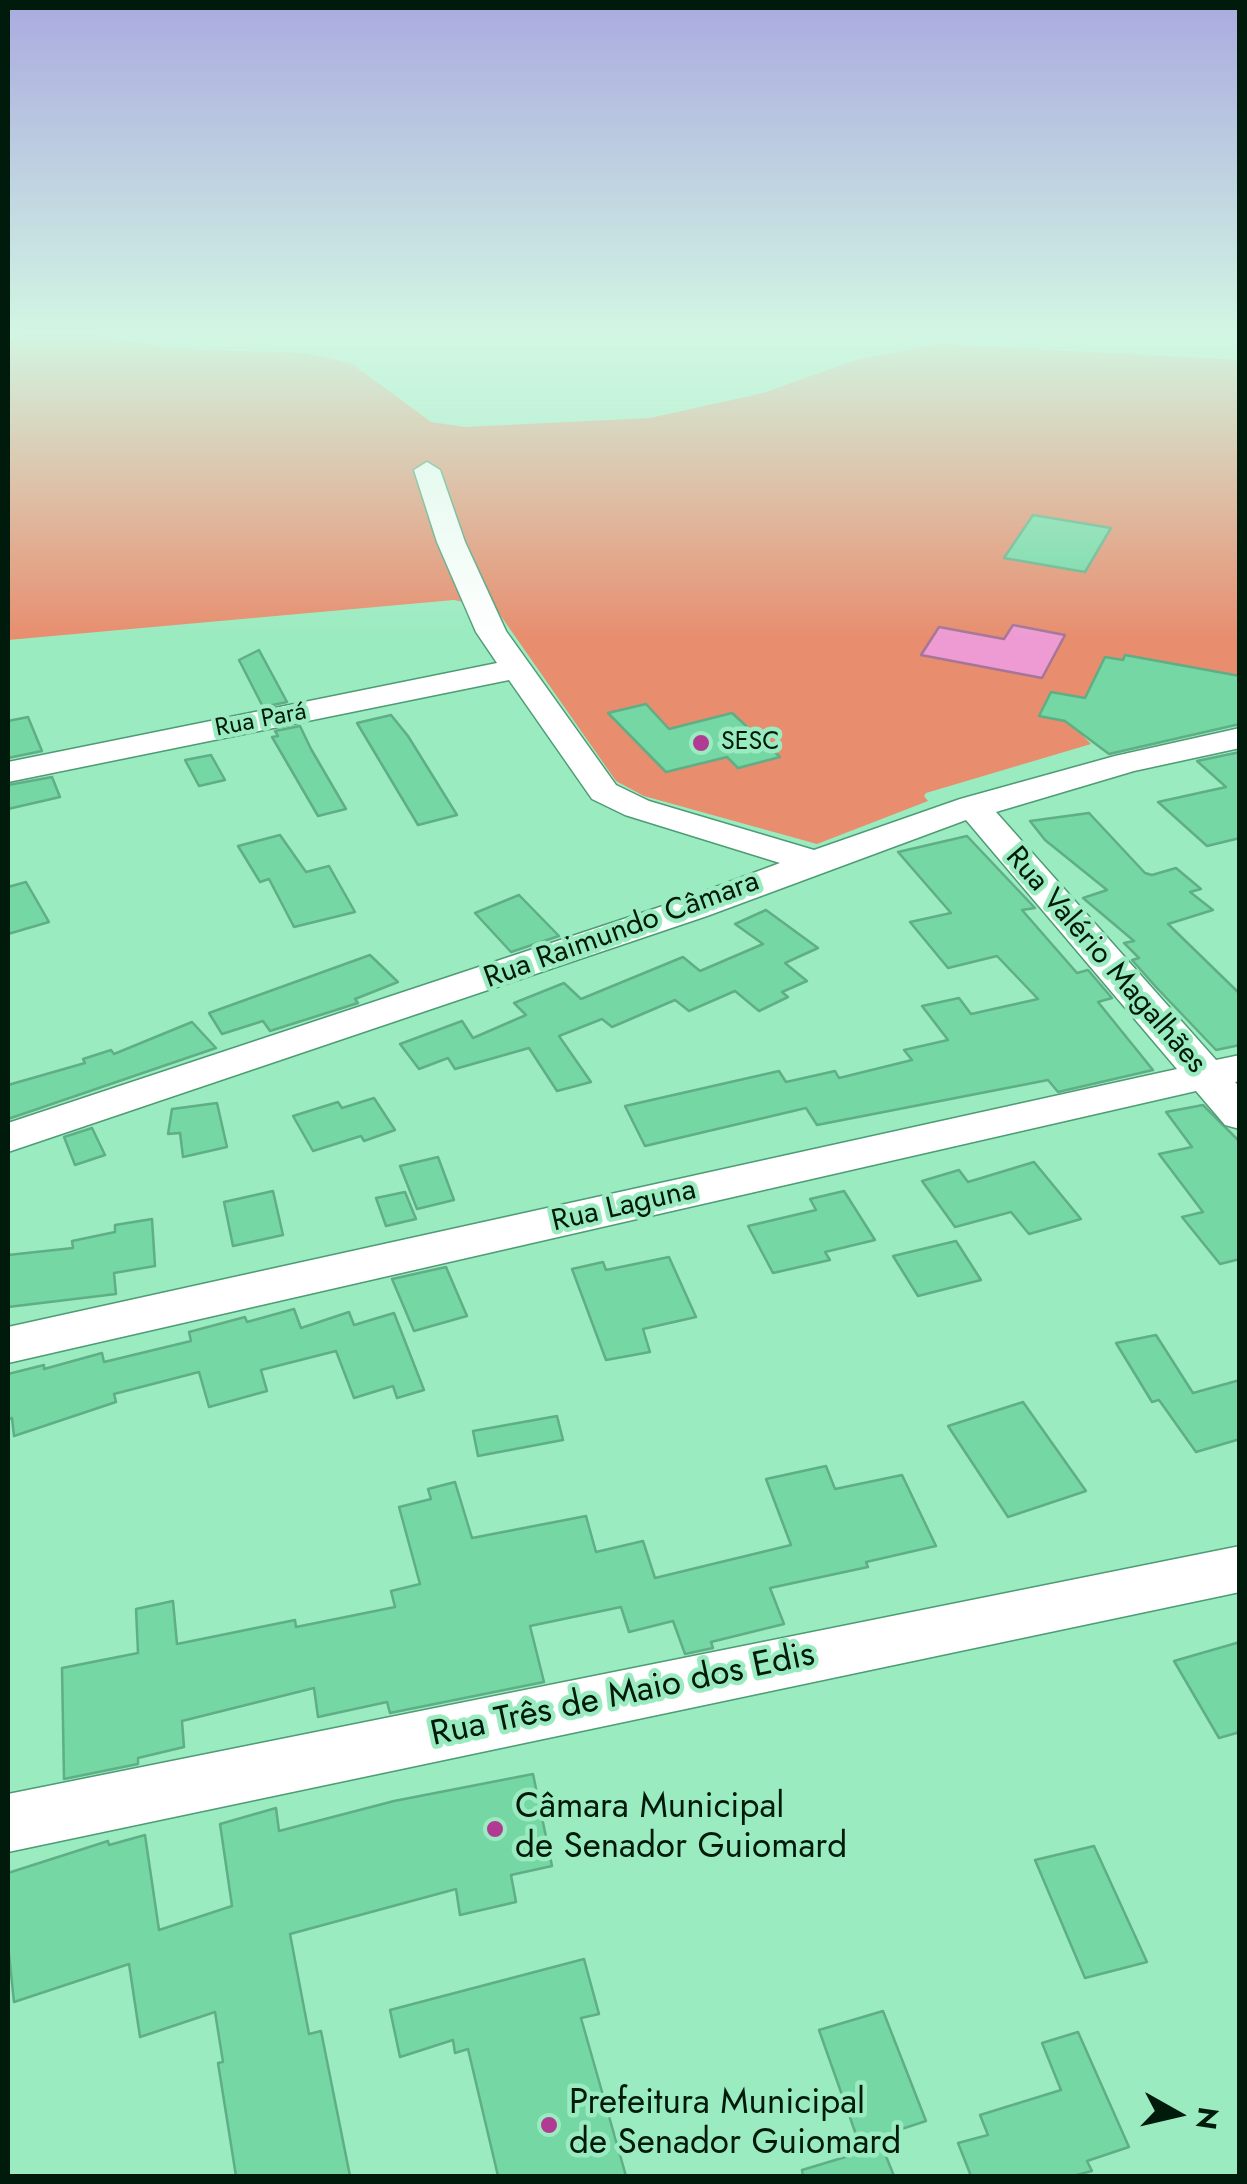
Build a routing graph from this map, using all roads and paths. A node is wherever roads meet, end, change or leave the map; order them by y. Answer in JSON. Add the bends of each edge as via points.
{"nodes":[{"id":1,"x":427,"y":470,"type":"dead end"},
{"id":2,"x":515,"y":669,"type":"junction"},
{"id":3,"x":1240,"y":738,"type":"edge"},
{"id":4,"x":8,"y":772,"type":"edge"},
{"id":5,"x":972,"y":806,"type":"junction"},
{"id":6,"x":813,"y":861,"type":"junction"},
{"id":7,"x":1222,"y":1072,"type":"edge"},
{"id":8,"x":1240,"y":1115,"type":"edge"},
{"id":9,"x":8,"y":1138,"type":"edge"},
{"id":10,"x":8,"y":1345,"type":"edge"},
{"id":11,"x":1240,"y":1569,"type":"edge"},
{"id":12,"x":8,"y":1823,"type":"edge"}],
"edges":[{"from":1,"to":2,"type":"street","via":[[464,574]]},
{"from":2,"to":4,"type":"street","name":"Rua Pará"},
{"from":2,"to":6,"type":"street","via":[[612,798]]},
{"from":3,"to":5,"type":"street","name":"Rua Raimundo Câmara"},
{"from":5,"to":6,"type":"street","name":"Rua Raimundo Câmara"},
{"from":5,"to":7,"type":"street","name":"Rua Valério Magalhães"},
{"from":6,"to":9,"type":"street","name":"Rua Raimundo Câmara","via":[[694,908]]},
{"from":7,"to":8,"type":"street","name":"Rua Valério Magalhães"},
{"from":7,"to":10,"type":"street","name":"Rua Laguna"},
{"from":11,"to":12,"type":"street","name":"Rua Três de Maio dos Edis"}]}
